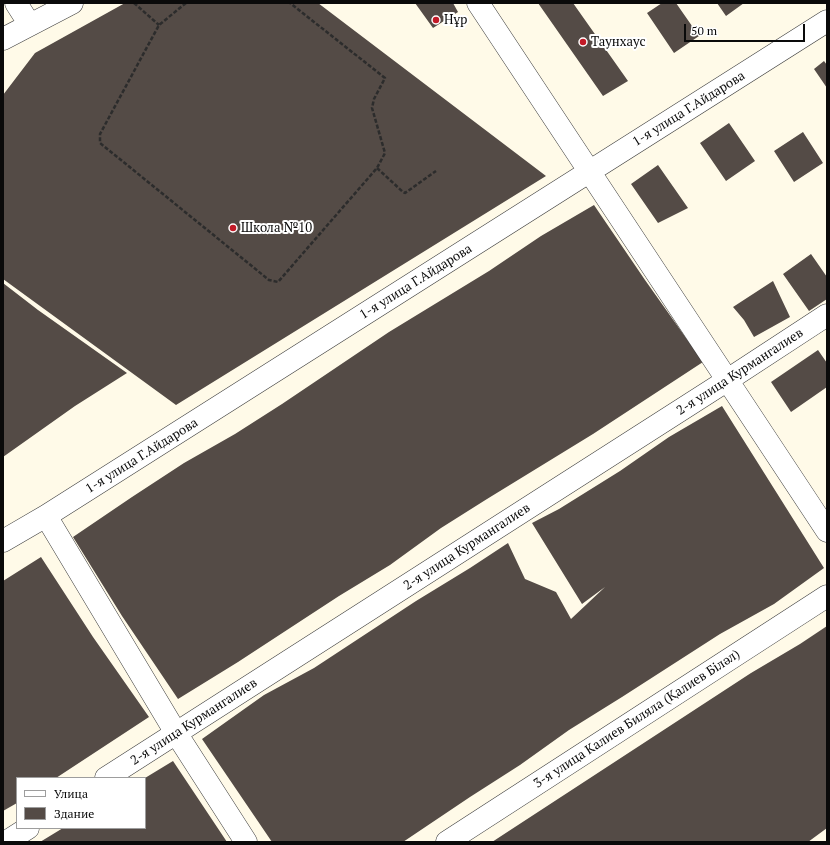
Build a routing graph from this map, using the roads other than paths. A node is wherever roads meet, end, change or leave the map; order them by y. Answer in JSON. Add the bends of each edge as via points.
{"nodes":[{"id":1,"x":16,"y":3,"type":"edge"},
{"id":2,"x":72,"y":3,"type":"edge"},
{"id":3,"x":478,"y":3,"type":"edge"},
{"id":4,"x":827,"y":21,"type":"edge"},
{"id":5,"x":30,"y":25,"type":"junction"},
{"id":6,"x":3,"y":39,"type":"edge"},
{"id":7,"x":590,"y":172,"type":"junction"},
{"id":8,"x":827,"y":315,"type":"edge"},
{"id":9,"x":727,"y":381,"type":"junction"},
{"id":10,"x":46,"y":516,"type":"junction"},
{"id":11,"x":827,"y":531,"type":"edge"},
{"id":12,"x":3,"y":541,"type":"edge"},
{"id":13,"x":827,"y":596,"type":"edge"},
{"id":14,"x":176,"y":733,"type":"junction"},
{"id":15,"x":108,"y":777,"type":"edge"},
{"id":16,"x":26,"y":829,"type":"edge"},
{"id":17,"x":6,"y":842,"type":"edge"},
{"id":18,"x":246,"y":842,"type":"edge"},
{"id":19,"x":447,"y":842,"type":"edge"}],
"edges":[{"from":1,"to":5,"type":"street"},
{"from":2,"to":5,"type":"street"},
{"from":3,"to":7,"type":"street"},
{"from":4,"to":7,"type":"street","name":"1-я улица Г.Айдарова"},
{"from":5,"to":6,"type":"street"},
{"from":7,"to":9,"type":"street"},
{"from":7,"to":10,"type":"street","name":"1-я улица Г.Айдарова"},
{"from":8,"to":9,"type":"street","name":"2-я улица Курмангалиев"},
{"from":9,"to":11,"type":"street"},
{"from":9,"to":14,"type":"street","name":"2-я улица Курмангалиев"},
{"from":10,"to":12,"type":"street","name":"1-я улица Г.Айдарова"},
{"from":10,"to":14,"type":"street"},
{"from":13,"to":19,"type":"street","name":"3-я улица Калиев Биляла (Қалиев Біләл)"},
{"from":14,"to":15,"type":"street","name":"2-я улица Курмангалиев"},
{"from":14,"to":18,"type":"street"},
{"from":16,"to":17,"type":"street"}]}
